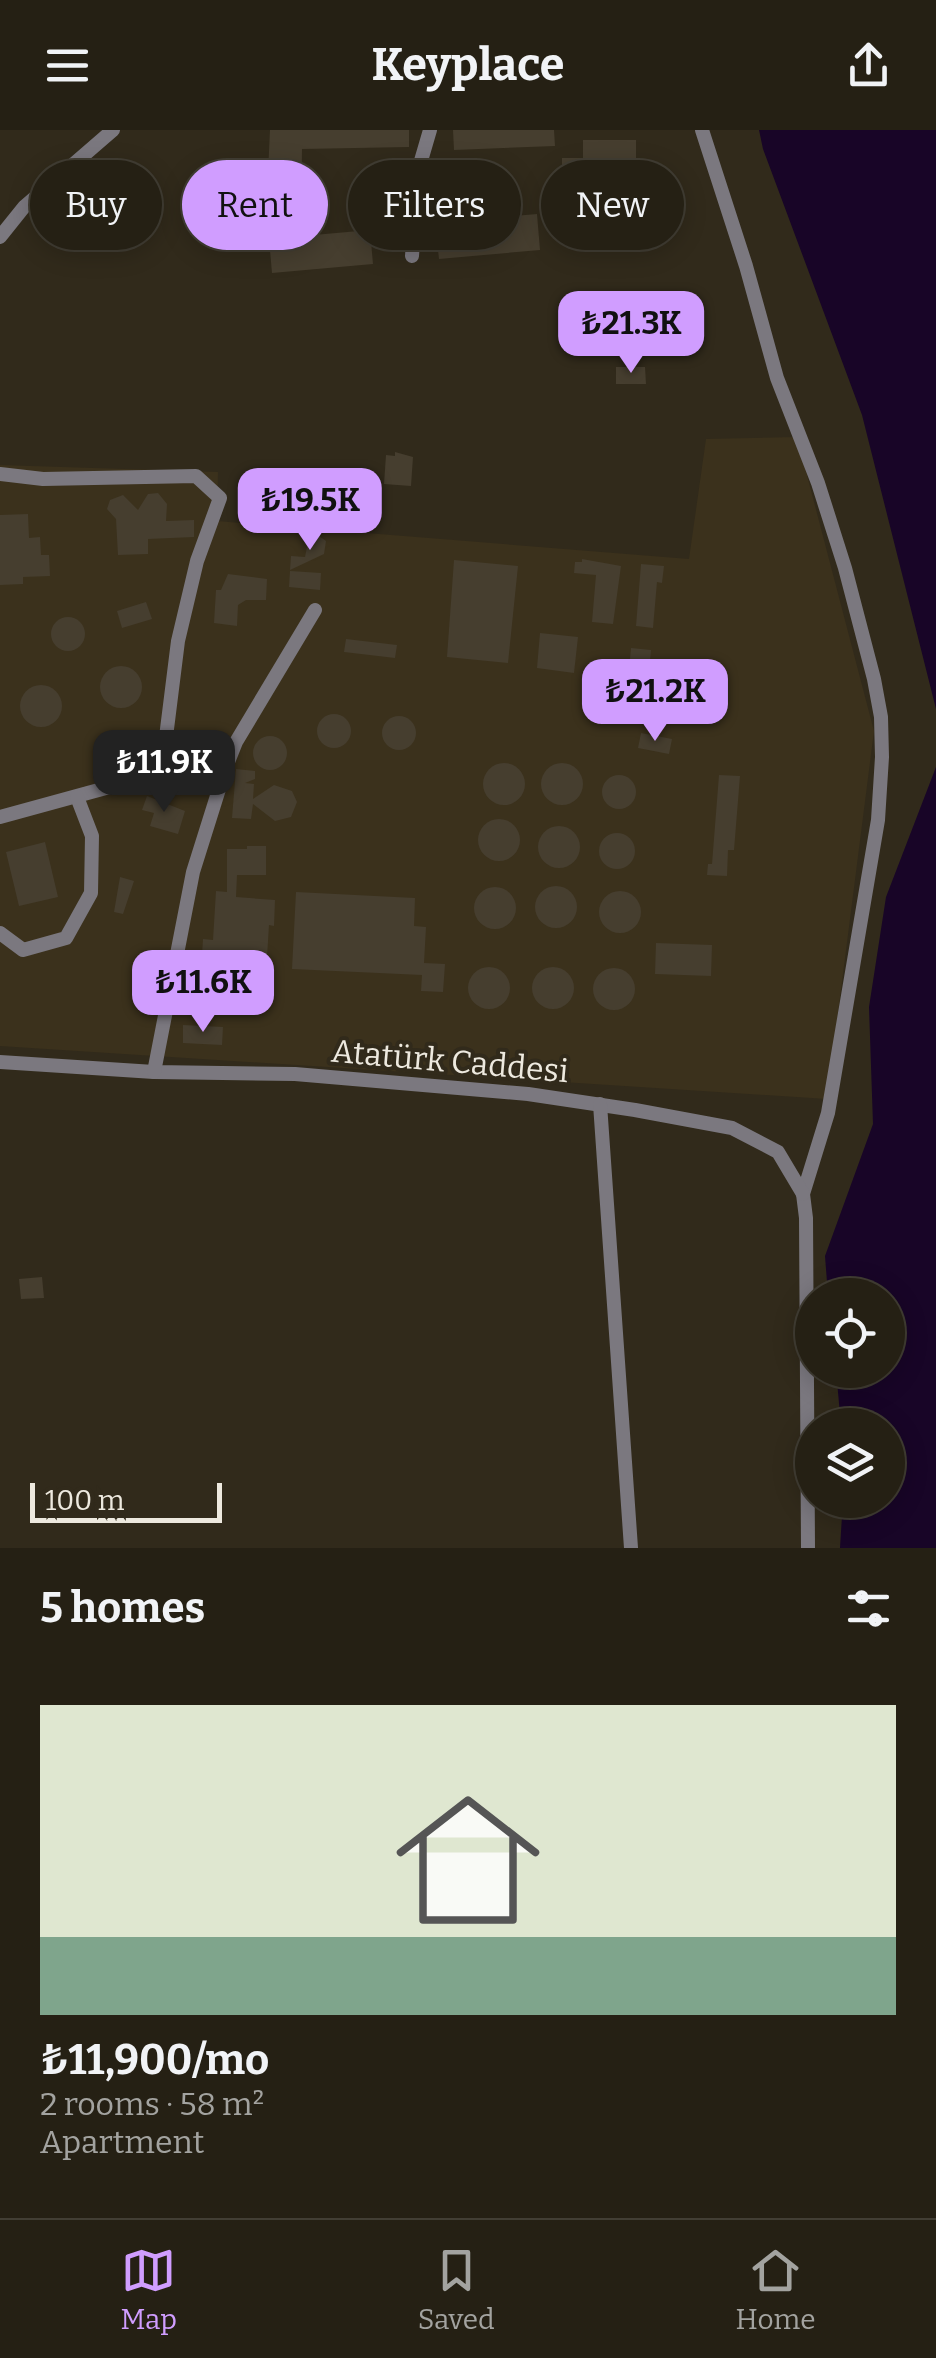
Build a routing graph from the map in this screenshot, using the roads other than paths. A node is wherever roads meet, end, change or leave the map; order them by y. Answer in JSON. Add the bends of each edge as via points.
{"nodes":[{"id":1,"x":112,"y":130,"type":"edge"},
{"id":2,"x":430,"y":130,"type":"edge"},
{"id":3,"x":702,"y":130,"type":"edge"},
{"id":4,"x":0,"y":237,"type":"edge"},
{"id":5,"x":412,"y":256,"type":"dead end"},
{"id":6,"x":0,"y":474,"type":"edge"},
{"id":7,"x":316,"y":610,"type":"dead end"},
{"id":8,"x":78,"y":798,"type":"junction"},
{"id":9,"x":0,"y":816,"type":"edge"},
{"id":10,"x":0,"y":933,"type":"edge"},
{"id":11,"x":0,"y":1062,"type":"edge"},
{"id":12,"x":154,"y":1072,"type":"junction"},
{"id":13,"x":600,"y":1104,"type":"junction"},
{"id":14,"x":803,"y":1194,"type":"junction"},
{"id":15,"x":631,"y":1548,"type":"edge"},
{"id":16,"x":808,"y":1548,"type":"edge"}],
"edges":[{"from":1,"to":4,"type":"street","via":[[24,207]]},
{"from":2,"to":5,"type":"street","via":[[418,171]]},
{"from":3,"to":14,"type":"street","via":[[777,378],[845,568],[881,717],[878,820],[828,1114]]},
{"from":6,"to":8,"type":"street","via":[[44,480],[196,476],[220,498],[178,641],[157,774]]},
{"from":7,"to":12,"type":"street","via":[[236,742],[193,872]]},
{"from":8,"to":9,"type":"street"},
{"from":8,"to":10,"type":"street","via":[[92,836],[90,893],[66,938],[23,950]]},
{"from":11,"to":12,"type":"street","name":"Atatürk Caddesi"},
{"from":12,"to":13,"type":"street","name":"Atatürk Caddesi","via":[[295,1074]]},
{"from":13,"to":14,"type":"street","name":"Atatürk Caddesi","via":[[732,1128],[778,1152]]},
{"from":13,"to":15,"type":"street"},
{"from":14,"to":16,"type":"street"}]}
